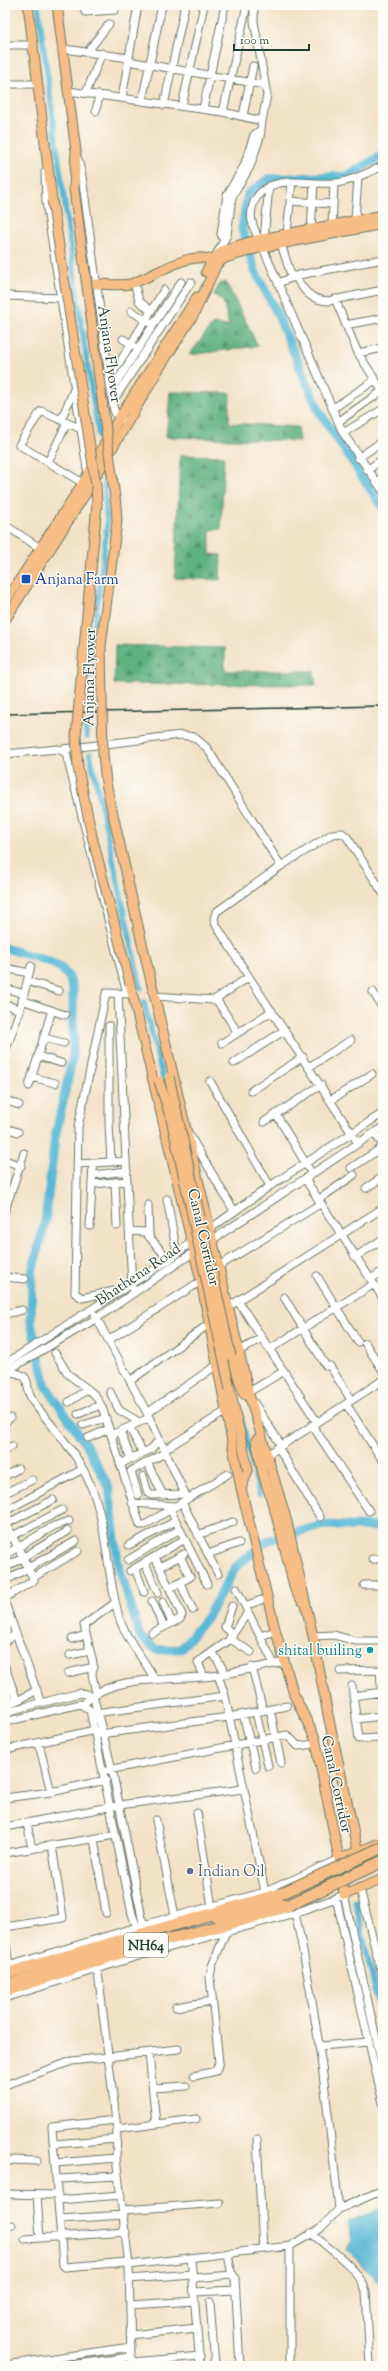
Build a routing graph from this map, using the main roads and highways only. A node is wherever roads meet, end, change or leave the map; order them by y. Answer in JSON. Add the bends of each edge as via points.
{"nodes":[{"id":1,"x":28,"y":5,"type":"edge"},
{"id":2,"x":57,"y":5,"type":"edge"},
{"id":3,"x":383,"y":215,"type":"edge"},
{"id":4,"x":383,"y":224,"type":"edge"},
{"id":5,"x":332,"y":230,"type":"junction"},
{"id":6,"x":260,"y":243,"type":"junction"},
{"id":7,"x":219,"y":258,"type":"junction"},
{"id":8,"x":96,"y":284,"type":"road end"},
{"id":9,"x":159,"y":360,"type":"junction"},
{"id":10,"x":123,"y":420,"type":"junction"},
{"id":11,"x":86,"y":485,"type":"junction"},
{"id":12,"x":44,"y":551,"type":"junction"},
{"id":13,"x":5,"y":602,"type":"edge"},
{"id":14,"x":5,"y":620,"type":"edge"},
{"id":15,"x":133,"y":994,"type":"joint"},
{"id":16,"x":155,"y":1000,"type":"junction"},
{"id":17,"x":136,"y":1004,"type":"junction"},
{"id":18,"x":235,"y":1354,"type":"junction"},
{"id":19,"x":262,"y":1474,"type":"junction"},
{"id":20,"x":273,"y":1475,"type":"junction"},
{"id":21,"x":242,"y":1488,"type":"junction"},
{"id":22,"x":282,"y":1519,"type":"junction"},
{"id":23,"x":383,"y":1842,"type":"edge"},
{"id":24,"x":383,"y":1846,"type":"edge"},
{"id":25,"x":358,"y":1852,"type":"junction"},
{"id":26,"x":339,"y":1859,"type":"junction"},
{"id":27,"x":383,"y":1861,"type":"edge"},
{"id":28,"x":341,"y":1872,"type":"junction"},
{"id":29,"x":383,"y":1879,"type":"edge"},
{"id":30,"x":231,"y":1915,"type":"junction"},
{"id":31,"x":6,"y":1969,"type":"edge"},
{"id":32,"x":5,"y":1979,"type":"edge"},
{"id":33,"x":5,"y":1985,"type":"edge"},
{"id":34,"x":5,"y":1991,"type":"edge"}],
"edges":[{"from":1,"to":15,"type":"main road","name":"Anjana Flyover","bridge":true,"via":[[52,200],[96,485],[97,504],[76,753],[92,836]]},
{"from":2,"to":16,"type":"main road","name":"Anjana Flyover","bridge":true,"via":[[76,151],[74,189],[116,505],[117,521],[101,646],[106,783]]},
{"from":3,"to":5,"type":"main road","via":[[355,220]]},
{"from":4,"to":5,"type":"main road"},
{"from":5,"to":6,"type":"main road","via":[[281,244]]},
{"from":5,"to":6,"type":"main road","via":[[311,229]]},
{"from":6,"to":7,"type":"main road"},
{"from":7,"to":8,"type":"main road","via":[[189,259],[123,285]]},
{"from":7,"to":9,"type":"main road"},
{"from":7,"to":9,"type":"main road","via":[[194,314]]},
{"from":9,"to":10,"type":"main road"},
{"from":10,"to":11,"type":"main road"},
{"from":10,"to":11,"type":"main road","via":[[88,473]]},
{"from":11,"to":12,"type":"main road"},
{"from":12,"to":13,"type":"main road"},
{"from":12,"to":14,"type":"main road"},
{"from":15,"to":17,"type":"main road","name":"Canal Corridor"},
{"from":16,"to":18,"type":"main road","via":[[211,1228]]},
{"from":16,"to":18,"type":"main road","bridge":true,"via":[[156,1020]]},
{"from":17,"to":21,"type":"main road","name":"Canal Corridor","via":[[201,1282]]},
{"from":17,"to":21,"type":"main road","bridge":true,"via":[[145,1022],[171,1119],[248,1470]]},
{"from":18,"to":19,"type":"main road","via":[[259,1451]]},
{"from":18,"to":20,"type":"main road","via":[[250,1395]]},
{"from":19,"to":20,"type":"main road"},
{"from":19,"to":22,"type":"main road"},
{"from":20,"to":22,"type":"main road"},
{"from":21,"to":26,"type":"main road","name":"Canal Corridor","via":[[275,1628],[294,1695],[316,1744]]},
{"from":22,"to":25,"type":"main road","via":[[293,1569],[313,1636]]},
{"from":23,"to":25,"type":"main road"},
{"from":24,"to":31,"type":"highway","number":"NH64","bridge":true,"via":[[280,1894],[141,1929]]},
{"from":25,"to":26,"type":"main road"},
{"from":26,"to":28,"type":"main road","name":"Canal Corridor"},
{"from":27,"to":34,"type":"highway","number":"NH64","bridge":true,"via":[[292,1909],[255,1917]]},
{"from":28,"to":29,"type":"main road","name":"Canal Corridor","via":[[340,1896]]},
{"from":28,"to":30,"type":"main road","via":[[275,1902]]},
{"from":30,"to":32,"type":"main road","via":[[178,1926]]},
{"from":30,"to":33,"type":"main road"}]}
